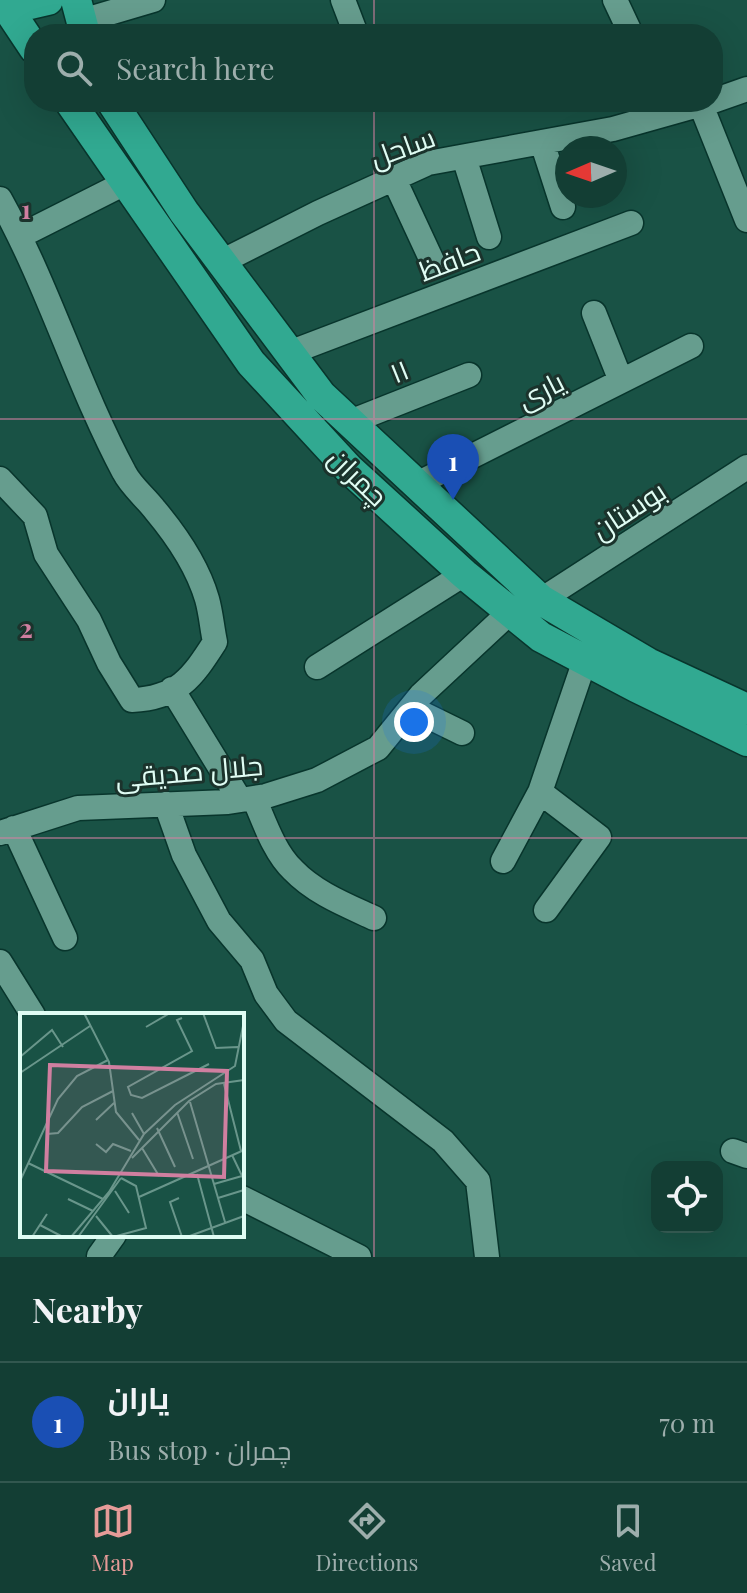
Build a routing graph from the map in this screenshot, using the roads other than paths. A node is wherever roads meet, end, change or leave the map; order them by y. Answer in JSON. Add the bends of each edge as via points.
{"nodes":[{"id":1,"x":48,"y":0,"type":"edge"},
{"id":2,"x":153,"y":0,"type":"edge"},
{"id":3,"x":343,"y":0,"type":"edge"},
{"id":4,"x":615,"y":0,"type":"edge"},
{"id":5,"x":2,"y":2,"type":"edge"},
{"id":6,"x":81,"y":18,"type":"edge"},
{"id":7,"x":352,"y":24,"type":"edge"},
{"id":8,"x":626,"y":24,"type":"edge"},
{"id":9,"x":24,"y":34,"type":"edge"},
{"id":10,"x":747,"y":89,"type":"edge"},
{"id":11,"x":723,"y":96,"type":"edge"},
{"id":12,"x":77,"y":112,"type":"edge"},
{"id":13,"x":119,"y":112,"type":"edge"},
{"id":14,"x":671,"y":112,"type":"edge"},
{"id":15,"x":709,"y":112,"type":"edge"},
{"id":16,"x":542,"y":142,"type":"junction"},
{"id":17,"x":464,"y":157,"type":"junction"},
{"id":18,"x":394,"y":179,"type":"junction"},
{"id":19,"x":555,"y":182,"type":"edge"},
{"id":20,"x":125,"y":183,"type":"junction"},
{"id":21,"x":741,"y":188,"type":"edge"},
{"id":22,"x":0,"y":200,"type":"edge"},
{"id":23,"x":747,"y":220,"type":"edge"},
{"id":24,"x":631,"y":223,"type":"dead end"},
{"id":25,"x":20,"y":236,"type":"junction"},
{"id":26,"x":489,"y":237,"type":"dead end"},
{"id":27,"x":221,"y":262,"type":"junction"},
{"id":28,"x":433,"y":263,"type":"dead end"},
{"id":29,"x":594,"y":313,"type":"dead end"},
{"id":30,"x":691,"y":346,"type":"dead end"},
{"id":31,"x":289,"y":353,"type":"junction"},
{"id":32,"x":469,"y":375,"type":"dead end"},
{"id":33,"x":621,"y":381,"type":"junction"},
{"id":34,"x":350,"y":422,"type":"junction"},
{"id":35,"x":747,"y":467,"type":"edge"},
{"id":36,"x":0,"y":479,"type":"edge"},
{"id":37,"x":417,"y":484,"type":"junction"},
{"id":38,"x":464,"y":574,"type":"junction"},
{"id":39,"x":541,"y":600,"type":"junction"},
{"id":40,"x":510,"y":612,"type":"junction"},
{"id":41,"x":585,"y":660,"type":"junction"},
{"id":42,"x":317,"y":667,"type":"dead end"},
{"id":43,"x":172,"y":689,"type":"junction"},
{"id":44,"x":411,"y":708,"type":"junction"},
{"id":45,"x":747,"y":709,"type":"edge"},
{"id":46,"x":462,"y":733,"type":"dead end"},
{"id":47,"x":747,"y":741,"type":"edge"},
{"id":48,"x":540,"y":792,"type":"junction"},
{"id":49,"x":247,"y":799,"type":"junction"},
{"id":50,"x":166,"y":804,"type":"junction"},
{"id":51,"x":7,"y":830,"type":"edge"},
{"id":52,"x":503,"y":861,"type":"dead end"},
{"id":53,"x":546,"y":910,"type":"dead end"},
{"id":54,"x":374,"y":918,"type":"dead end"},
{"id":55,"x":65,"y":938,"type":"dead end"},
{"id":56,"x":0,"y":962,"type":"edge"},
{"id":57,"x":32,"y":1013,"type":"edge"},
{"id":58,"x":244,"y":1199,"type":"edge"},
{"id":59,"x":113,"y":1237,"type":"edge"},
{"id":60,"x":99,"y":1256,"type":"edge"},
{"id":61,"x":359,"y":1257,"type":"edge"},
{"id":62,"x":487,"y":1257,"type":"edge"}],
"edges":[{"from":1,"to":5,"type":"main road","via":[[22,6]]},
{"from":2,"to":6,"type":"street"},
{"from":3,"to":7,"type":"street"},
{"from":4,"to":8,"type":"street"},
{"from":5,"to":9,"type":"main road"},
{"from":10,"to":11,"type":"street","name":"ساحل"},
{"from":12,"to":20,"type":"main road","name":"چمران"},
{"from":13,"to":27,"type":"main road","name":"چمران"},
{"from":14,"to":16,"type":"street","name":"ساحل"},
{"from":15,"to":21,"type":"street"},
{"from":16,"to":17,"type":"street","name":"ساحل"},
{"from":16,"to":19,"type":"street"},
{"from":17,"to":18,"type":"street","name":"ساحل","via":[[428,163]]},
{"from":17,"to":26,"type":"street"},
{"from":18,"to":27,"type":"street","name":"ساحل"},
{"from":18,"to":28,"type":"street"},
{"from":20,"to":25,"type":"street"},
{"from":20,"to":38,"type":"main road","name":"چمران","via":[[251,363],[348,468]]},
{"from":21,"to":23,"type":"street"},
{"from":22,"to":25,"type":"street"},
{"from":24,"to":31,"type":"street","name":"حافظ"},
{"from":25,"to":43,"type":"street","via":[[126,476],[183,548],[207,599],[215,642],[192,678]]},
{"from":27,"to":31,"type":"main road","name":"چمران"},
{"from":29,"to":33,"type":"street"},
{"from":30,"to":33,"type":"street","name":"یاری"},
{"from":31,"to":34,"type":"main road","name":"چمران"},
{"from":32,"to":34,"type":"street","name":"۱۱"},
{"from":33,"to":37,"type":"street","name":"یاری"},
{"from":34,"to":37,"type":"main road","name":"چمران"},
{"from":35,"to":39,"type":"street","name":"بوستان"},
{"from":36,"to":43,"type":"street","via":[[35,516],[46,554],[132,700],[155,699]]},
{"from":37,"to":39,"type":"main road","name":"چمران"},
{"from":38,"to":40,"type":"main road","name":"چمران"},
{"from":38,"to":42,"type":"street"},
{"from":39,"to":45,"type":"main road","name":"چمران","via":[[648,663]]},
{"from":40,"to":41,"type":"main road","name":"چمران","via":[[541,637]]},
{"from":40,"to":44,"type":"street","name":"جلال صدیقی"},
{"from":41,"to":47,"type":"main road","name":"چمران"},
{"from":41,"to":48,"type":"street"},
{"from":43,"to":49,"type":"street"},
{"from":44,"to":46,"type":"street"},
{"from":44,"to":49,"type":"street","name":"جلال صدیقی","via":[[378,748],[317,780]]},
{"from":48,"to":52,"type":"street"},
{"from":48,"to":53,"type":"street","via":[[599,837]]},
{"from":49,"to":50,"type":"street","name":"جلال صدیقی"},
{"from":49,"to":54,"type":"street","via":[[291,869],[324,894]]},
{"from":50,"to":51,"type":"street","name":"جلال صدیقی","via":[[78,808]]},
{"from":50,"to":62,"type":"street","via":[[184,855],[219,921],[252,960],[266,994],[286,1021],[443,1141],[478,1181]]},
{"from":51,"to":55,"type":"street"},
{"from":56,"to":57,"type":"street"},
{"from":58,"to":61,"type":"street"},
{"from":59,"to":60,"type":"street"}]}
